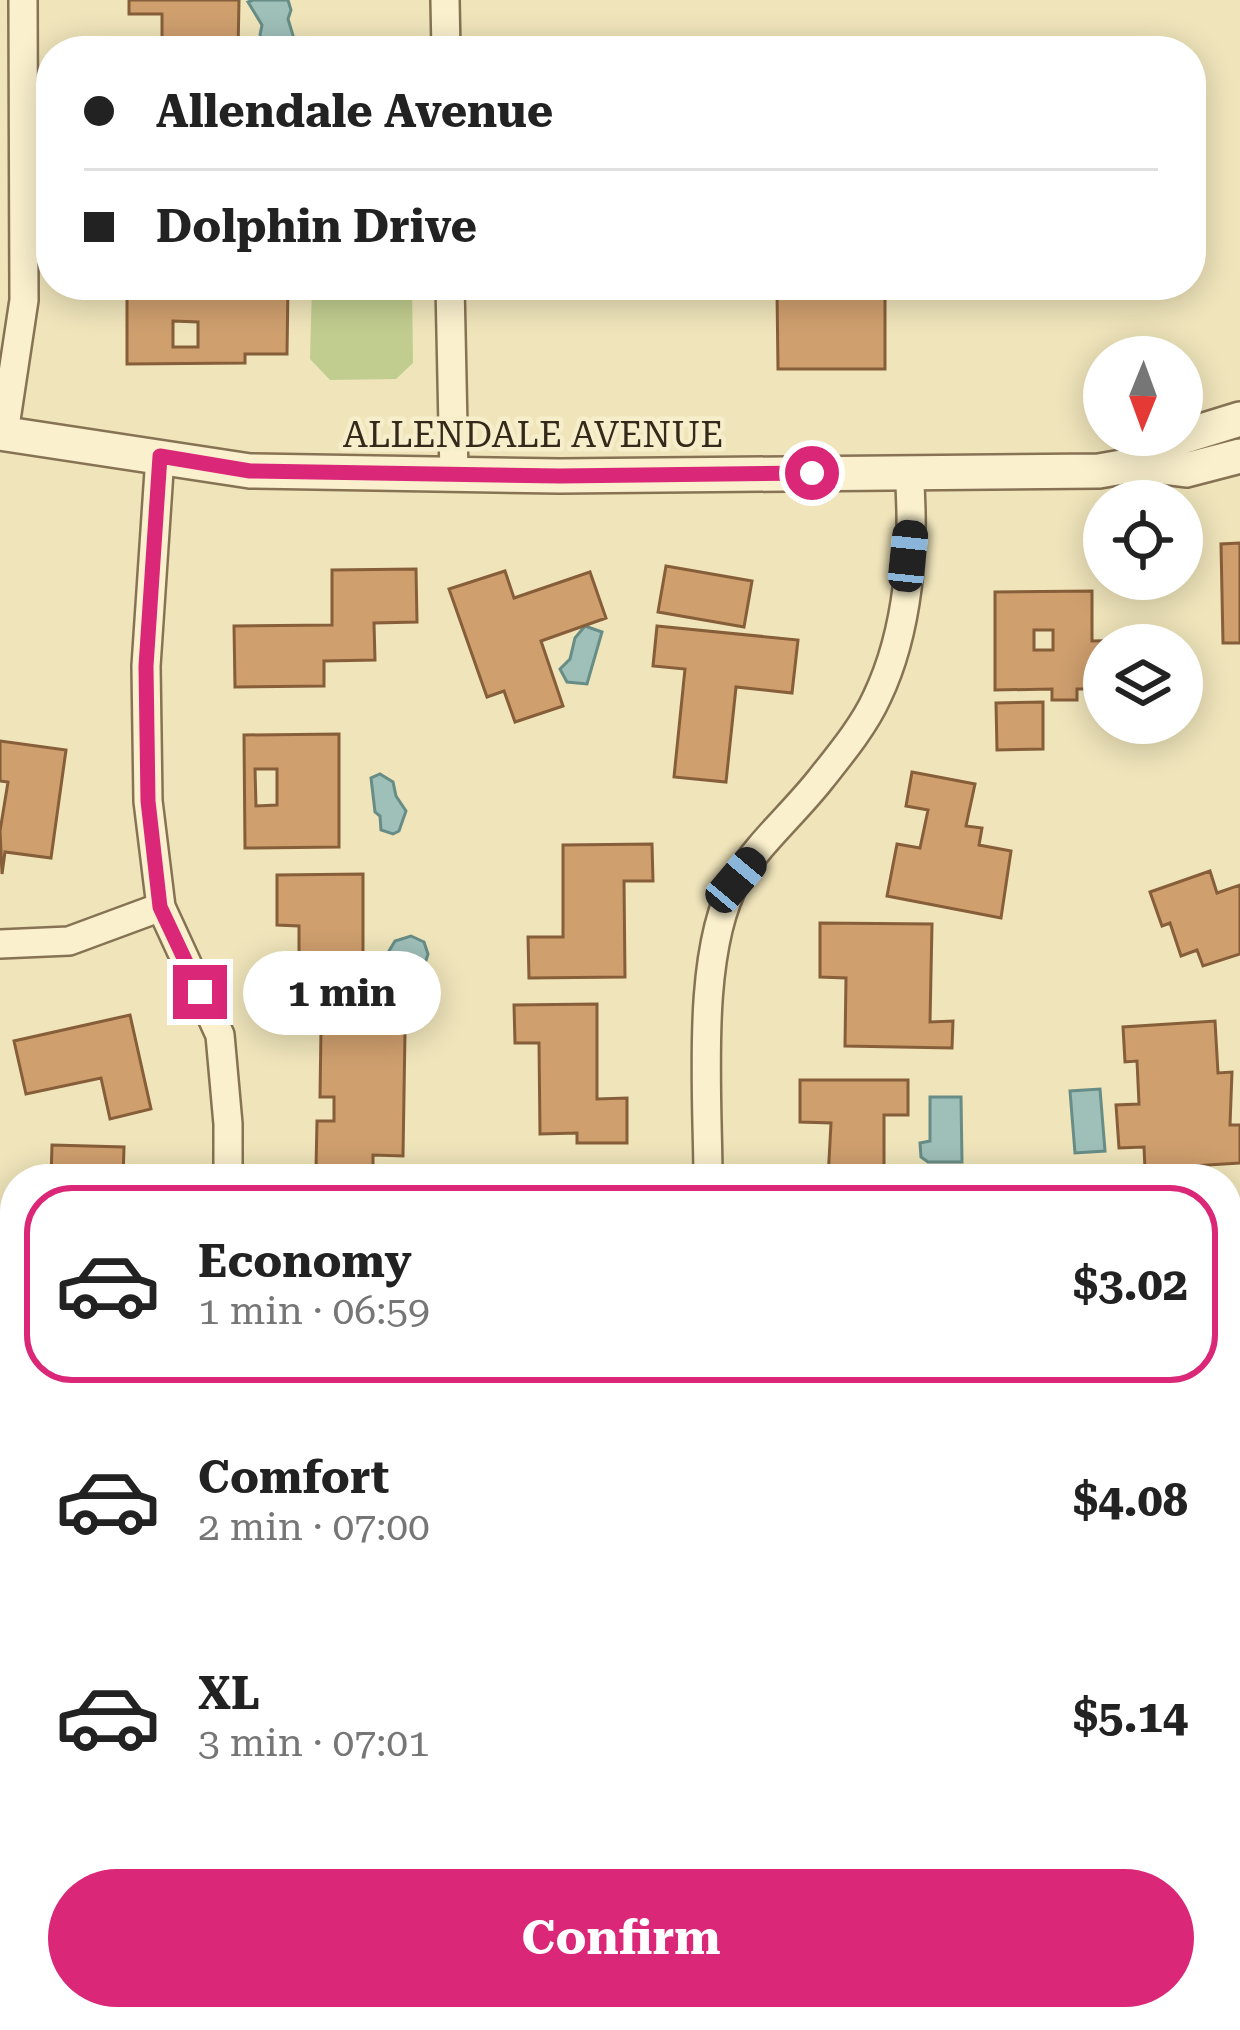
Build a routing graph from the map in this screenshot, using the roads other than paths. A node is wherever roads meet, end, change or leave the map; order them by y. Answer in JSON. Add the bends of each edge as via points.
{"nodes":[{"id":1,"x":23,"y":0,"type":"edge"},
{"id":2,"x":446,"y":0,"type":"edge"},
{"id":3,"x":446,"y":36,"type":"edge"},
{"id":4,"x":450,"y":300,"type":"edge"},
{"id":5,"x":1240,"y":419,"type":"edge"},
{"id":6,"x":2,"y":433,"type":"edge"},
{"id":7,"x":160,"y":456,"type":"junction"},
{"id":8,"x":1240,"y":456,"type":"edge"},
{"id":9,"x":1139,"y":464,"type":"junction"},
{"id":10,"x":909,"y":472,"type":"junction"},
{"id":11,"x":454,"y":475,"type":"junction"},
{"id":12,"x":160,"y":907,"type":"junction"},
{"id":13,"x":0,"y":944,"type":"edge"},
{"id":14,"x":228,"y":1164,"type":"edge"},
{"id":15,"x":708,"y":1164,"type":"edge"}],
"edges":[{"from":1,"to":6,"type":"street","via":[[24,300]]},
{"from":2,"to":3,"type":"street"},
{"from":4,"to":11,"type":"street"},
{"from":5,"to":9,"type":"street","name":"ALLENDALE AVENUE","via":[[1172,440]]},
{"from":6,"to":7,"type":"street","name":"ALLENDALE AVENUE"},
{"from":7,"to":11,"type":"street","name":"ALLENDALE AVENUE","via":[[250,471]]},
{"from":7,"to":12,"type":"street","via":[[146,666]]},
{"from":8,"to":9,"type":"street","name":"ALLENDALE AVENUE","via":[[1186,470]]},
{"from":9,"to":10,"type":"street","name":"ALLENDALE AVENUE"},
{"from":10,"to":11,"type":"street","name":"ALLENDALE AVENUE"},
{"from":10,"to":15,"type":"street","via":[[913,517],[899,636],[877,700],[736,880],[713,949]]},
{"from":12,"to":13,"type":"street","via":[[69,941]]},
{"from":12,"to":14,"type":"street","via":[[220,1035]]}]}
